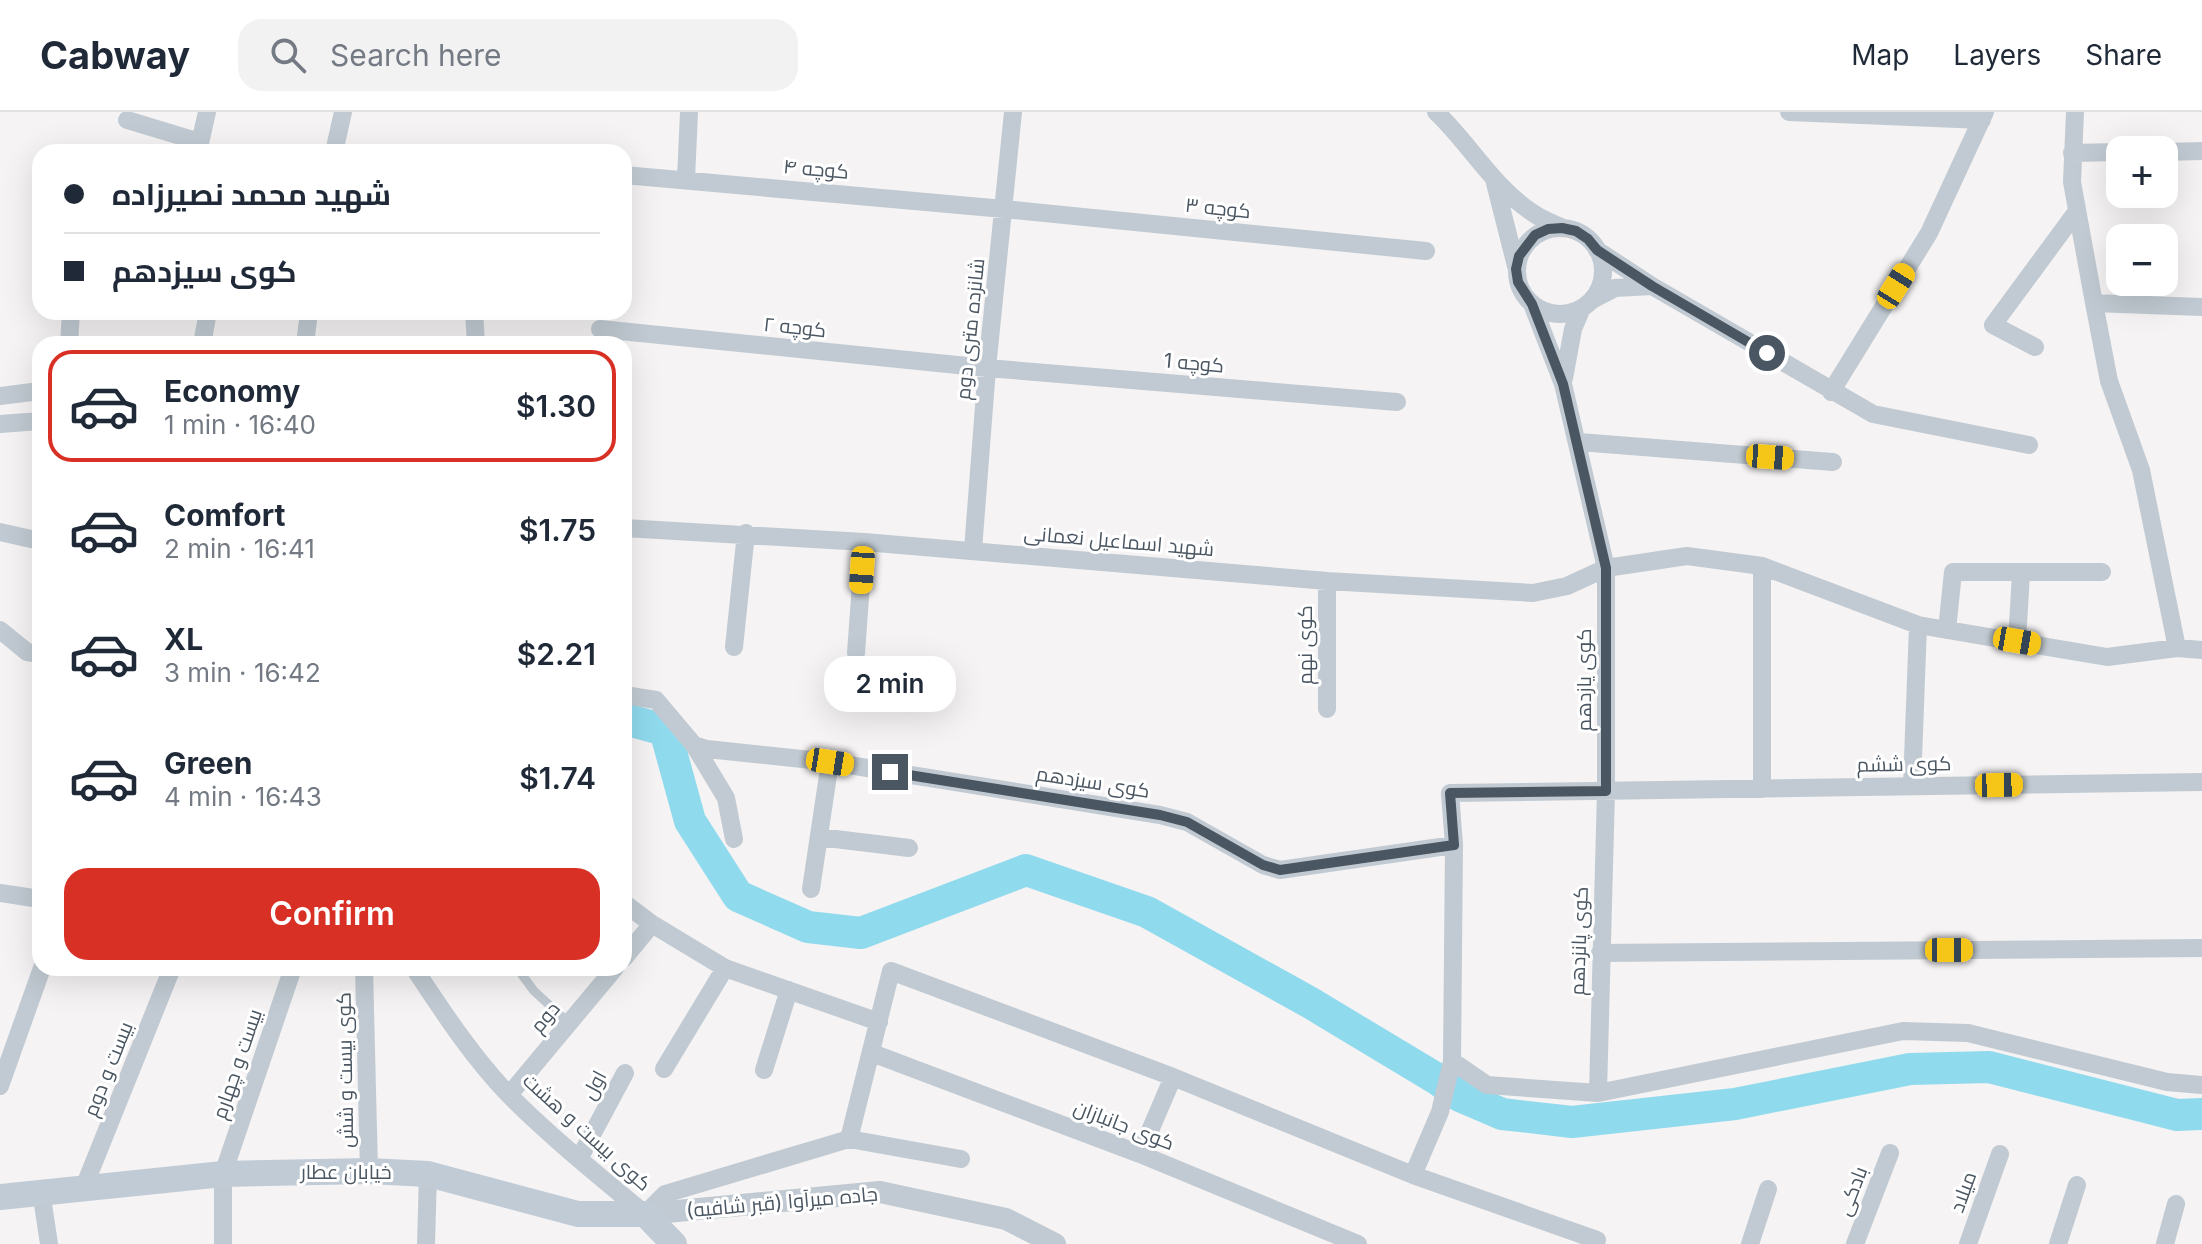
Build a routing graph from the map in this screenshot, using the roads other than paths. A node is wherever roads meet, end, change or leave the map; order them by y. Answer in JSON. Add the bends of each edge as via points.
{"nodes":[{"id":1,"x":207,"y":112,"type":"edge"},
{"id":2,"x":343,"y":112,"type":"edge"},
{"id":3,"x":689,"y":112,"type":"edge"},
{"id":4,"x":1013,"y":112,"type":"edge"},
{"id":5,"x":1436,"y":112,"type":"edge"},
{"id":6,"x":1789,"y":112,"type":"edge"},
{"id":7,"x":2075,"y":112,"type":"edge"},
{"id":8,"x":1984,"y":116,"type":"edge"},
{"id":9,"x":127,"y":120,"type":"dead end"},
{"id":10,"x":191,"y":144,"type":"edge"},
{"id":11,"x":200,"y":144,"type":"edge"},
{"id":12,"x":336,"y":144,"type":"edge"},
{"id":13,"x":2202,"y":151,"type":"edge"},
{"id":14,"x":2106,"y":152,"type":"edge"},
{"id":15,"x":2178,"y":152,"type":"edge"},
{"id":16,"x":2072,"y":153,"type":"junction"},
{"id":17,"x":632,"y":176,"type":"edge"},
{"id":18,"x":686,"y":179,"type":"junction"},
{"id":19,"x":1495,"y":180,"type":"junction"},
{"id":20,"x":1004,"y":209,"type":"junction"},
{"id":21,"x":2077,"y":211,"type":"junction"},
{"id":22,"x":1562,"y":228,"type":"junction"},
{"id":23,"x":1597,"y":250,"type":"junction"},
{"id":24,"x":1426,"y":251,"type":"dead end"},
{"id":25,"x":1516,"y":269,"type":"junction"},
{"id":26,"x":1652,"y":286,"type":"junction"},
{"id":27,"x":2094,"y":303,"type":"junction"},
{"id":28,"x":1532,"y":304,"type":"junction"},
{"id":29,"x":1587,"y":304,"type":"junction"},
{"id":30,"x":2202,"y":307,"type":"edge"},
{"id":31,"x":600,"y":329,"type":"dead end"},
{"id":32,"x":2035,"y":347,"type":"dead end"},
{"id":33,"x":987,"y":368,"type":"junction"},
{"id":34,"x":1563,"y":384,"type":"junction"},
{"id":35,"x":32,"y":392,"type":"edge"},
{"id":36,"x":1831,"y":392,"type":"junction"},
{"id":37,"x":0,"y":396,"type":"edge"},
{"id":38,"x":1397,"y":402,"type":"dead end"},
{"id":39,"x":32,"y":422,"type":"edge"},
{"id":40,"x":0,"y":424,"type":"edge"},
{"id":41,"x":1579,"y":442,"type":"junction"},
{"id":42,"x":2029,"y":445,"type":"dead end"},
{"id":43,"x":1833,"y":462,"type":"dead end"},
{"id":44,"x":632,"y":528,"type":"edge"},
{"id":45,"x":0,"y":532,"type":"edge"},
{"id":46,"x":746,"y":533,"type":"junction"},
{"id":47,"x":32,"y":539,"type":"edge"},
{"id":48,"x":864,"y":542,"type":"junction"},
{"id":49,"x":973,"y":550,"type":"junction"},
{"id":50,"x":1762,"y":566,"type":"junction"},
{"id":51,"x":1606,"y":568,"type":"junction"},
{"id":52,"x":2102,"y":572,"type":"dead end"},
{"id":53,"x":2021,"y":574,"type":"junction"},
{"id":54,"x":1327,"y":581,"type":"junction"},
{"id":55,"x":1918,"y":625,"type":"junction"},
{"id":56,"x":0,"y":630,"type":"edge"},
{"id":57,"x":1947,"y":630,"type":"junction"},
{"id":58,"x":2017,"y":641,"type":"junction"},
{"id":59,"x":734,"y":647,"type":"dead end"},
{"id":60,"x":2177,"y":648,"type":"junction"},
{"id":61,"x":2202,"y":650,"type":"edge"},
{"id":62,"x":32,"y":653,"type":"edge"},
{"id":63,"x":856,"y":653,"type":"dead end"},
{"id":64,"x":632,"y":696,"type":"edge"},
{"id":65,"x":1327,"y":709,"type":"dead end"},
{"id":66,"x":694,"y":745,"type":"junction"},
{"id":67,"x":830,"y":762,"type":"junction"},
{"id":68,"x":2202,"y":782,"type":"edge"},
{"id":69,"x":1912,"y":786,"type":"junction"},
{"id":70,"x":1762,"y":789,"type":"junction"},
{"id":71,"x":1606,"y":791,"type":"junction"},
{"id":72,"x":819,"y":837,"type":"junction"},
{"id":73,"x":734,"y":839,"type":"dead end"},
{"id":74,"x":1454,"y":845,"type":"junction"},
{"id":75,"x":909,"y":848,"type":"dead end"},
{"id":76,"x":811,"y":889,"type":"dead end"},
{"id":77,"x":0,"y":893,"type":"edge"},
{"id":78,"x":32,"y":898,"type":"edge"},
{"id":79,"x":632,"y":909,"type":"edge"},
{"id":80,"x":652,"y":924,"type":"junction"},
{"id":81,"x":632,"y":948,"type":"edge"},
{"id":82,"x":2202,"y":948,"type":"edge"},
{"id":83,"x":1600,"y":953,"type":"junction"},
{"id":84,"x":725,"y":968,"type":"junction"},
{"id":85,"x":39,"y":976,"type":"edge"},
{"id":86,"x":169,"y":976,"type":"edge"},
{"id":87,"x":290,"y":976,"type":"edge"},
{"id":88,"x":364,"y":976,"type":"edge"},
{"id":89,"x":419,"y":976,"type":"edge"},
{"id":90,"x":523,"y":976,"type":"edge"},
{"id":91,"x":608,"y":976,"type":"edge"},
{"id":92,"x":789,"y":990,"type":"junction"},
{"id":93,"x":879,"y":1022,"type":"junction"},
{"id":94,"x":569,"y":1023,"type":"junction"},
{"id":95,"x":872,"y":1053,"type":"junction"},
{"id":96,"x":1452,"y":1061,"type":"junction"},
{"id":97,"x":664,"y":1069,"type":"dead end"},
{"id":98,"x":764,"y":1070,"type":"dead end"},
{"id":99,"x":625,"y":1073,"type":"dead end"},
{"id":100,"x":1173,"y":1077,"type":"junction"},
{"id":101,"x":2202,"y":1085,"type":"edge"},
{"id":102,"x":0,"y":1086,"type":"edge"},
{"id":103,"x":1598,"y":1093,"type":"junction"},
{"id":104,"x":509,"y":1095,"type":"junction"},
{"id":105,"x":849,"y":1139,"type":"junction"},
{"id":106,"x":1890,"y":1153,"type":"dead end"},
{"id":107,"x":1140,"y":1154,"type":"junction"},
{"id":108,"x":2000,"y":1154,"type":"dead end"},
{"id":109,"x":579,"y":1159,"type":"junction"},
{"id":110,"x":961,"y":1159,"type":"dead end"},
{"id":111,"x":369,"y":1171,"type":"junction"},
{"id":112,"x":223,"y":1174,"type":"junction"},
{"id":113,"x":428,"y":1174,"type":"junction"},
{"id":114,"x":1413,"y":1175,"type":"junction"},
{"id":115,"x":2077,"y":1185,"type":"dead end"},
{"id":116,"x":84,"y":1187,"type":"junction"},
{"id":117,"x":1768,"y":1189,"type":"dead end"},
{"id":118,"x":41,"y":1191,"type":"junction"},
{"id":119,"x":0,"y":1197,"type":"edge"},
{"id":120,"x":2176,"y":1204,"type":"dead end"},
{"id":121,"x":645,"y":1214,"type":"junction"},
{"id":122,"x":1597,"y":1240,"type":"dead end"},
{"id":123,"x":49,"y":1244,"type":"edge"},
{"id":124,"x":223,"y":1244,"type":"edge"},
{"id":125,"x":426,"y":1244,"type":"edge"},
{"id":126,"x":674,"y":1244,"type":"edge"},
{"id":127,"x":1055,"y":1244,"type":"edge"},
{"id":128,"x":1358,"y":1244,"type":"edge"},
{"id":129,"x":1750,"y":1244,"type":"edge"},
{"id":130,"x":1855,"y":1244,"type":"edge"},
{"id":131,"x":1968,"y":1244,"type":"edge"},
{"id":132,"x":2058,"y":1244,"type":"edge"},
{"id":133,"x":2165,"y":1244,"type":"edge"}],
"edges":[{"from":1,"to":11,"type":"street"},
{"from":2,"to":12,"type":"street"},
{"from":3,"to":18,"type":"street"},
{"from":4,"to":20,"type":"street","name":"شانزده متری دوم"},
{"from":5,"to":19,"type":"street"},
{"from":6,"to":8,"type":"street"},
{"from":7,"to":16,"type":"street"},
{"from":8,"to":36,"type":"street","via":[[1929,233]]},
{"from":9,"to":10,"type":"street"},
{"from":13,"to":15,"type":"street"},
{"from":14,"to":16,"type":"street"},
{"from":16,"to":21,"type":"street"},
{"from":17,"to":18,"type":"street","name":"کوچه ۴"},
{"from":18,"to":20,"type":"street","name":"کوچه ۴"},
{"from":19,"to":22,"type":"street","via":[[1534,215]]},
{"from":19,"to":25,"type":"street"},
{"from":20,"to":24,"type":"street","name":"کوچه ۳"},
{"from":20,"to":33,"type":"street","name":"شانزده متری دوم"},
{"from":21,"to":27,"type":"street"},
{"from":21,"to":32,"type":"street","via":[[1993,325]]},
{"from":22,"to":23,"type":"street","via":[[1576,231]]},
{"from":22,"to":25,"type":"street","via":[[1535,235]]},
{"from":23,"to":26,"type":"street"},
{"from":23,"to":29,"type":"street","via":[[1603,276]]},
{"from":25,"to":28,"type":"street"},
{"from":26,"to":29,"type":"street","via":[[1615,288]]},
{"from":26,"to":36,"type":"street"},
{"from":27,"to":30,"type":"street"},
{"from":27,"to":60,"type":"street","via":[[2109,381],[2141,470]]},
{"from":28,"to":29,"type":"street","via":[[1556,314]]},
{"from":28,"to":34,"type":"street","name":"کوی یازدهم"},
{"from":29,"to":34,"type":"street","via":[[1567,352]]},
{"from":31,"to":33,"type":"street","name":"کوچه ۲"},
{"from":33,"to":38,"type":"street","name":"کوچه 1"},
{"from":33,"to":49,"type":"street","name":"شانزده متری دوم"},
{"from":34,"to":41,"type":"street","name":"کوی یازدهم"},
{"from":35,"to":37,"type":"street"},
{"from":36,"to":42,"type":"street","via":[[1873,414]]},
{"from":39,"to":40,"type":"street"},
{"from":41,"to":43,"type":"street"},
{"from":41,"to":51,"type":"street","name":"کوی یازدهم"},
{"from":44,"to":46,"type":"street","name":"شهید اسماعیل نعمانی"},
{"from":45,"to":47,"type":"street"},
{"from":46,"to":48,"type":"street","name":"شهید اسماعیل نعمانی"},
{"from":46,"to":59,"type":"street"},
{"from":48,"to":49,"type":"street","name":"شهید اسماعیل نعمانی"},
{"from":48,"to":63,"type":"street"},
{"from":49,"to":54,"type":"street","name":"شهید اسماعیل نعمانی"},
{"from":50,"to":51,"type":"street","name":"شهید اسماعیل نعمانی","via":[[1687,556]]},
{"from":50,"to":55,"type":"street","name":"شهید اسماعیل نعمانی"},
{"from":50,"to":70,"type":"street"},
{"from":51,"to":54,"type":"street","name":"شهید اسماعیل نعمانی","via":[[1567,586],[1533,593]]},
{"from":51,"to":71,"type":"street","name":"کوی یازدهم"},
{"from":52,"to":53,"type":"street"},
{"from":53,"to":57,"type":"street","via":[[1953,572]]},
{"from":53,"to":58,"type":"street"},
{"from":54,"to":65,"type":"street","name":"کوی نهم"},
{"from":55,"to":57,"type":"street","name":"شهید اسماعیل نعمانی"},
{"from":55,"to":69,"type":"street"},
{"from":56,"to":62,"type":"street"},
{"from":57,"to":58,"type":"street","name":"شهید اسماعیل نعمانی"},
{"from":58,"to":60,"type":"street","name":"شهید اسماعیل نعمانی","via":[[2107,657]]},
{"from":60,"to":61,"type":"street","name":"شهید اسماعیل نعمانی"},
{"from":64,"to":66,"type":"street","via":[[656,700]]},
{"from":66,"to":67,"type":"street","name":"کوی سیزدهم"},
{"from":66,"to":73,"type":"street","via":[[726,798]]},
{"from":67,"to":72,"type":"street"},
{"from":67,"to":74,"type":"street","name":"کوی سیزدهم","via":[[1160,815],[1187,822],[1280,870]]},
{"from":68,"to":69,"type":"street","name":"کوی ششم"},
{"from":69,"to":70,"type":"street","name":"کوی ششم"},
{"from":70,"to":71,"type":"street","name":"کوی ششم"},
{"from":71,"to":74,"type":"street","via":[[1450,793]]},
{"from":71,"to":83,"type":"street","name":"کوی پانزدهم"},
{"from":72,"to":75,"type":"street"},
{"from":72,"to":76,"type":"street"},
{"from":74,"to":96,"type":"street"},
{"from":77,"to":78,"type":"street"},
{"from":79,"to":80,"type":"street"},
{"from":80,"to":81,"type":"street"},
{"from":80,"to":84,"type":"street"},
{"from":82,"to":83,"type":"street"},
{"from":83,"to":103,"type":"street","name":"کوی پانزدهم"},
{"from":84,"to":92,"type":"street"},
{"from":84,"to":97,"type":"street"},
{"from":85,"to":102,"type":"street"},
{"from":86,"to":116,"type":"street","name":"بیست و دوم"},
{"from":87,"to":112,"type":"street","name":"بیست و چهارم"},
{"from":88,"to":111,"type":"street","name":"کوی بیست و شش"},
{"from":89,"to":104,"type":"street","name":"کوی بیست و هشت"},
{"from":90,"to":94,"type":"lane"},
{"from":91,"to":94,"type":"street","name":"دوم"},
{"from":92,"to":93,"type":"street"},
{"from":92,"to":98,"type":"street"},
{"from":93,"to":95,"type":"street"},
{"from":93,"to":100,"type":"street","via":[[891,971]]},
{"from":94,"to":104,"type":"street","name":"دوم"},
{"from":95,"to":105,"type":"street"},
{"from":95,"to":107,"type":"street","name":"کوی جانبازان"},
{"from":96,"to":103,"type":"street","via":[[1487,1085]]},
{"from":96,"to":114,"type":"street","via":[[1440,1112]]},
{"from":99,"to":109,"type":"street","name":"اول"},
{"from":100,"to":107,"type":"street"},
{"from":100,"to":114,"type":"street"},
{"from":101,"to":103,"type":"street","via":[[2167,1082],[1968,1033],[1903,1031]]},
{"from":104,"to":109,"type":"street","name":"کوی بیست و هشت"},
{"from":105,"to":110,"type":"street"},
{"from":105,"to":121,"type":"street","via":[[665,1194]]},
{"from":106,"to":130,"type":"street","name":"بادکی"},
{"from":107,"to":128,"type":"street","name":"کوی جانبازان"},
{"from":108,"to":131,"type":"street","name":"میلاد"},
{"from":109,"to":121,"type":"street","name":"کوی بیست و هشت"},
{"from":111,"to":112,"type":"main road","name":"خیابان عطار"},
{"from":111,"to":113,"type":"main road","name":"خیابان عطار"},
{"from":112,"to":116,"type":"main road","name":"خیابان عطار"},
{"from":112,"to":124,"type":"street","name":"بیست و چهارم"},
{"from":113,"to":121,"type":"main road","name":"خیابان عطار","via":[[578,1214]]},
{"from":113,"to":125,"type":"street"},
{"from":114,"to":122,"type":"street"},
{"from":115,"to":132,"type":"street"},
{"from":116,"to":118,"type":"main road","name":"خیابان عطار"},
{"from":117,"to":129,"type":"street"},
{"from":118,"to":119,"type":"main road","name":"خیابان عطار"},
{"from":118,"to":123,"type":"street"},
{"from":120,"to":133,"type":"street"},
{"from":121,"to":126,"type":"main road"},
{"from":121,"to":127,"type":"street","name":"جاده میرآوا (قبر شافیه)","via":[[880,1192],[1006,1219]]}]}
